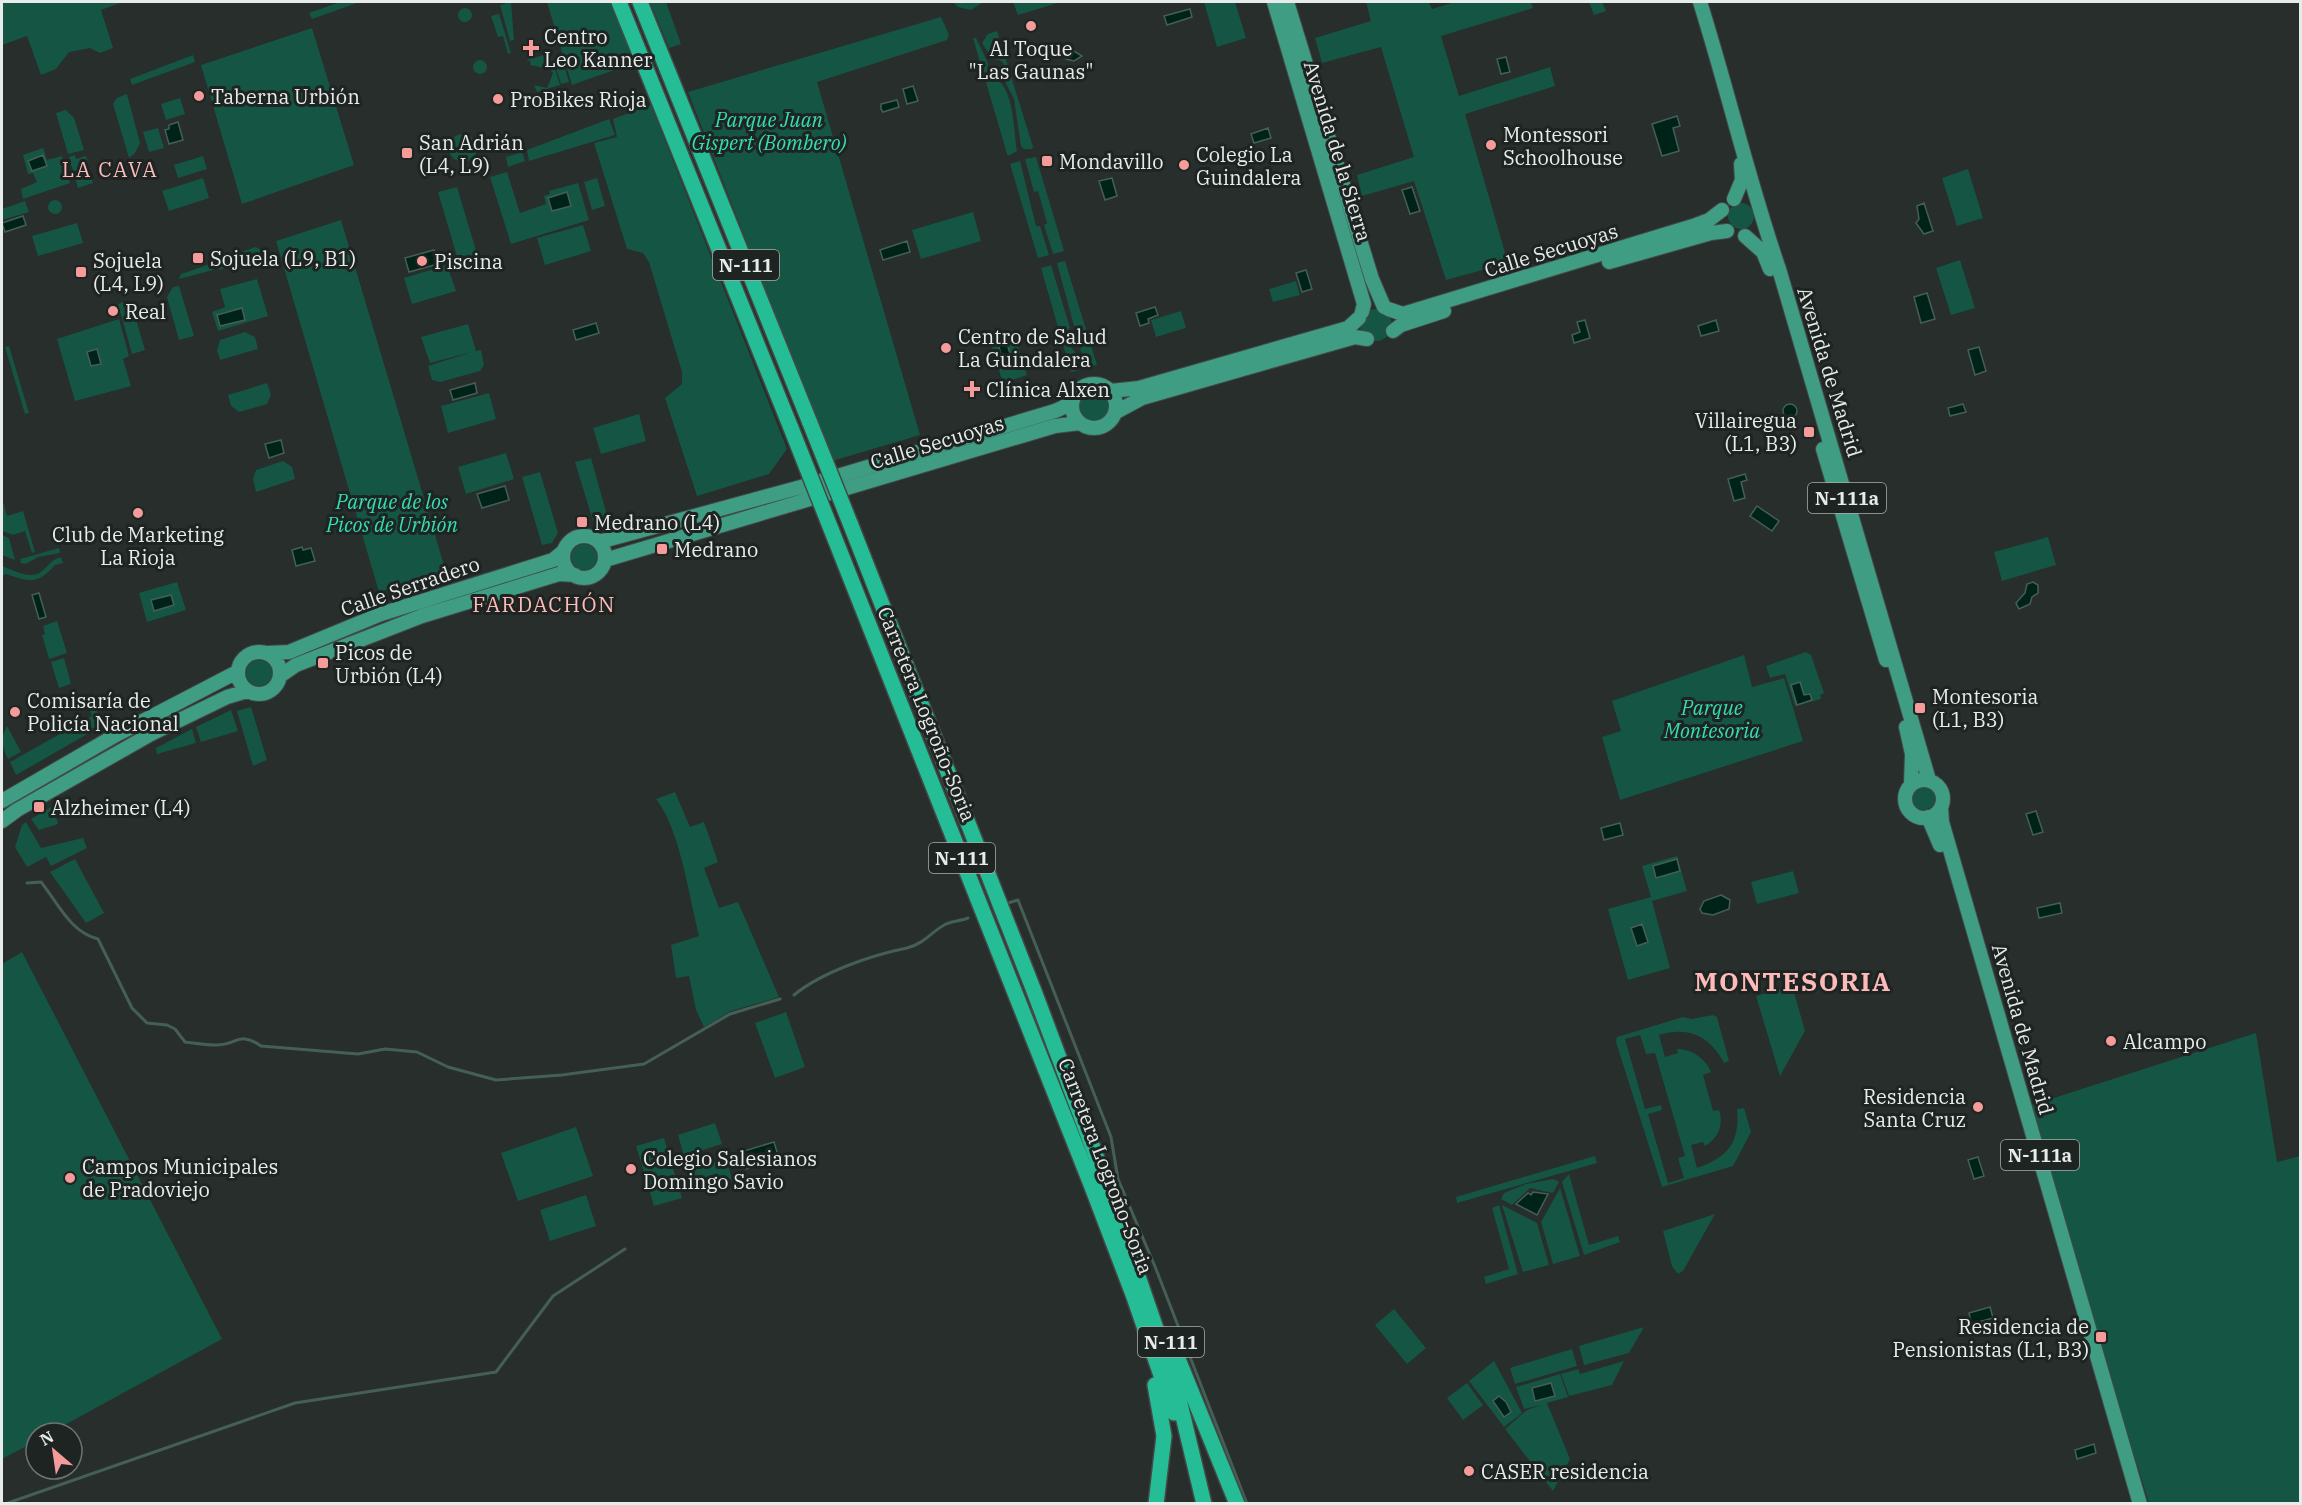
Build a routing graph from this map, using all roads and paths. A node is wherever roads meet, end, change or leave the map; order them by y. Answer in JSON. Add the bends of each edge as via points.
{"nodes":[{"id":1,"x":619,"y":2,"type":"edge"},
{"id":2,"x":640,"y":2,"type":"edge"},
{"id":3,"x":1274,"y":2,"type":"edge"},
{"id":4,"x":1287,"y":2,"type":"edge"},
{"id":5,"x":1690,"y":2,"type":"edge"},
{"id":6,"x":1700,"y":2,"type":"edge"},
{"id":7,"x":1734,"y":199,"type":"junction"},
{"id":8,"x":1722,"y":210,"type":"junction"},
{"id":9,"x":1759,"y":212,"type":"junction"},
{"id":10,"x":1727,"y":231,"type":"junction"},
{"id":11,"x":1745,"y":236,"type":"junction"},
{"id":12,"x":1386,"y":308,"type":"junction"},
{"id":13,"x":1361,"y":315,"type":"junction"},
{"id":14,"x":1381,"y":338,"type":"junction"},
{"id":15,"x":1111,"y":391,"type":"junction"},
{"id":16,"x":1073,"y":398,"type":"junction"},
{"id":17,"x":1116,"y":412,"type":"junction"},
{"id":18,"x":1080,"y":423,"type":"junction"},
{"id":19,"x":599,"y":542,"type":"junction"},
{"id":20,"x":564,"y":551,"type":"junction"},
{"id":21,"x":605,"y":560,"type":"junction"},
{"id":22,"x":575,"y":575,"type":"junction"},
{"id":23,"x":267,"y":653,"type":"junction"},
{"id":24,"x":237,"y":672,"type":"junction"},
{"id":25,"x":280,"y":676,"type":"junction"},
{"id":26,"x":247,"y":691,"type":"junction"},
{"id":27,"x":1929,"y":780,"type":"junction"},
{"id":28,"x":1911,"y":784,"type":"junction"},
{"id":29,"x":2,"y":801,"type":"edge"},
{"id":30,"x":1941,"y":807,"type":"junction"},
{"id":31,"x":1928,"y":817,"type":"junction"},
{"id":32,"x":2,"y":823,"type":"edge"},
{"id":33,"x":1099,"y":1184,"type":"junction"},
{"id":34,"x":1202,"y":1497,"type":"edge"},
{"id":35,"x":1156,"y":1503,"type":"edge"},
{"id":36,"x":1237,"y":1503,"type":"edge"},
{"id":37,"x":2131,"y":1503,"type":"edge"},
{"id":38,"x":2140,"y":1503,"type":"edge"}],
"edges":[{"from":1,"to":33,"type":"highway","name":"Carretera Logroño-Soria","number":"N-111","bridge":true},
{"from":2,"to":33,"type":"highway","name":"Carretera Logroño-Soria","number":"N-111","bridge":true,"via":[[1034,990]]},
{"from":3,"to":13,"type":"main road","name":"Avenida de la Sierra","via":[[1364,304]]},
{"from":4,"to":12,"type":"main road","name":"Avenida de la Sierra","via":[[1372,279]]},
{"from":5,"to":7,"type":"main road","via":[[1742,169]]},
{"from":6,"to":9,"type":"main road","name":"Avenida de Madrid","number":"N-111a","via":[[1730,96]]},
{"from":7,"to":8,"type":"main road"},
{"from":7,"to":9,"type":"main road","via":[[1745,198]]},
{"from":8,"to":10,"type":"main road"},
{"from":8,"to":12,"type":"main road","name":"Calle Secuoyas","via":[[1693,226],[1522,280],[1402,314]]},
{"from":9,"to":11,"type":"main road","via":[[1756,229]]},
{"from":9,"to":27,"type":"main road","name":"Avenida de Madrid","number":"N-111a"},
{"from":10,"to":11,"type":"main road"},
{"from":10,"to":14,"type":"main road","name":"Calle Secuoyas","via":[[1405,323]]},
{"from":11,"to":28,"type":"main road","name":"Avenida de Madrid","number":"N-111a","via":[[1763,252],[1772,273],[1911,744]]},
{"from":12,"to":13,"type":"main road","via":[[1372,306]]},
{"from":12,"to":14,"type":"main road","via":[[1394,319]]},
{"from":13,"to":14,"type":"main road","via":[[1359,330]]},
{"from":13,"to":15,"type":"main road","via":[[1348,328],[1139,388]]},
{"from":14,"to":17,"type":"main road","name":"Calle Secuoyas","via":[[1355,337],[1142,398]]},
{"from":15,"to":16,"type":"main road","via":[[1091,384]]},
{"from":15,"to":17,"type":"main road"},
{"from":16,"to":18,"type":"main road","via":[[1072,412]]},
{"from":16,"to":19,"type":"main road","name":"Calle Secuoyas","via":[[1054,411]]},
{"from":17,"to":18,"type":"main road","via":[[1103,427],[1089,428]]},
{"from":18,"to":21,"type":"main road","name":"Calle Secuoyas","via":[[1055,426]]},
{"from":19,"to":20,"type":"main road","via":[[588,536],[577,537]]},
{"from":19,"to":21,"type":"main road"},
{"from":20,"to":22,"type":"main road","via":[[564,562]]},
{"from":20,"to":23,"type":"main road","name":"Calle Serradero","via":[[553,560],[381,614],[289,652]]},
{"from":21,"to":22,"type":"main road","via":[[592,576]]},
{"from":22,"to":25,"type":"main road","name":"Calle Serradero","via":[[559,574],[431,613],[296,665]]},
{"from":23,"to":24,"type":"main road","via":[[249,654],[240,662]]},
{"from":23,"to":25,"type":"main road","via":[[277,662]]},
{"from":24,"to":26,"type":"main road"},
{"from":24,"to":29,"type":"main road"},
{"from":25,"to":26,"type":"main road","via":[[268,692]]},
{"from":26,"to":32,"type":"main road","via":[[226,697],[127,747],[17,810]]},
{"from":27,"to":28,"type":"main road"},
{"from":27,"to":30,"type":"main road","number":"N-111a","via":[[1940,790]]},
{"from":28,"to":31,"type":"main road","number":"N-111a","via":[[1905,798],[1908,808],[1916,816]]},
{"from":30,"to":31,"type":"main road"},
{"from":30,"to":38,"type":"main road","name":"Avenida de Madrid","number":"N-111a","via":[[1942,822]]},
{"from":31,"to":37,"type":"main road","name":"Avenida de Madrid","number":"N-111a","via":[[1939,838]]},
{"from":33,"to":34,"type":"highway","name":"Carretera Logroño-Soria","number":"N-111"},
{"from":33,"to":35,"type":"highway","number":"N-111","via":[[1161,1410],[1164,1436]]},
{"from":33,"to":36,"type":"highway","number":"N-111"}]}
